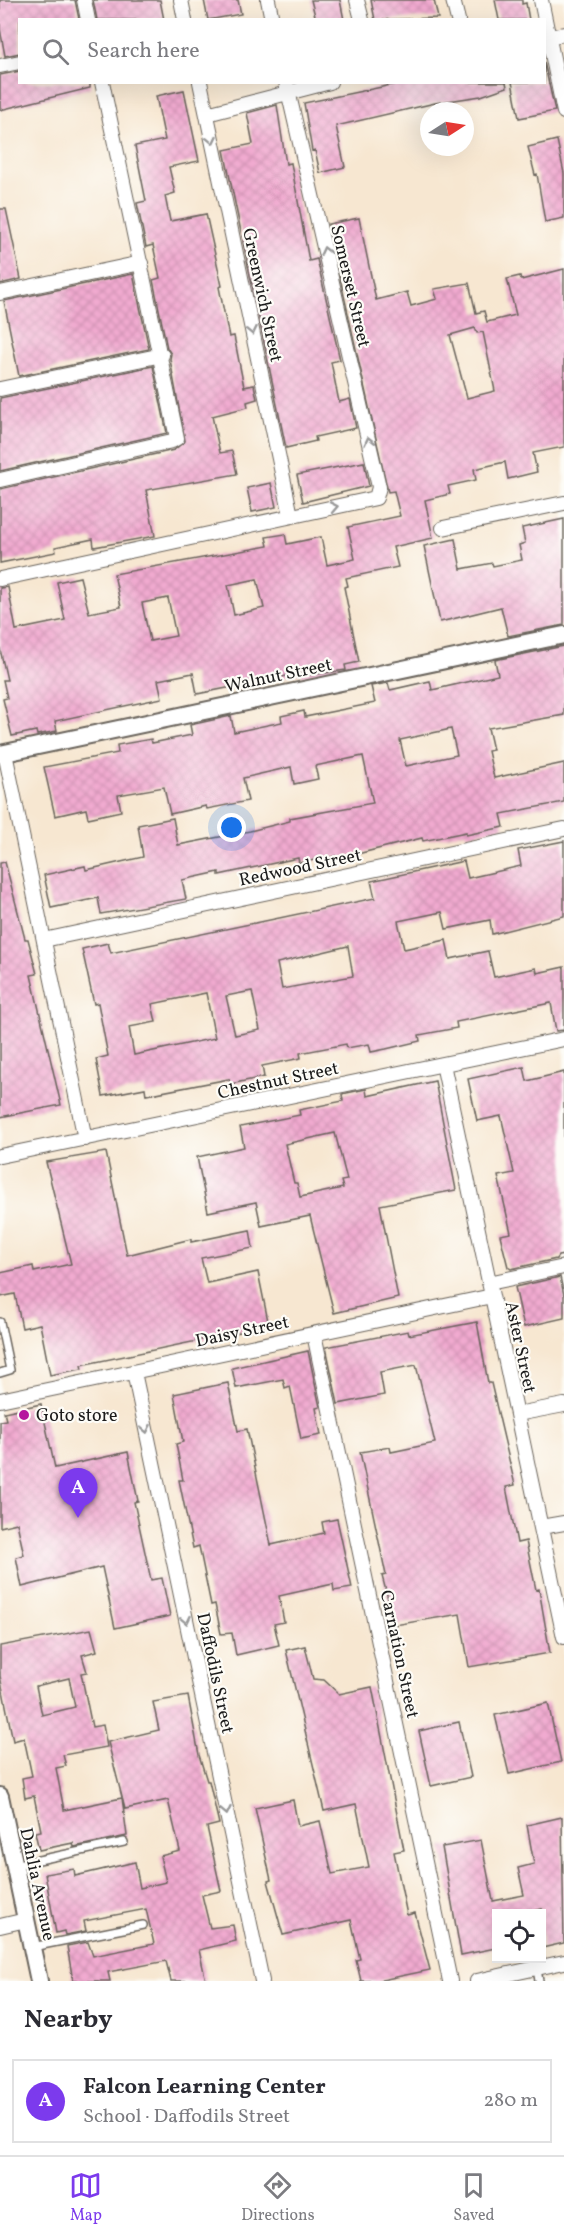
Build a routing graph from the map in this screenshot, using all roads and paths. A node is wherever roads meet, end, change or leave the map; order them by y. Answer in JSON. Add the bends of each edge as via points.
{"nodes":[{"id":1,"x":84,"y":0,"type":"edge"},
{"id":2,"x":181,"y":0,"type":"edge"},
{"id":3,"x":268,"y":0,"type":"edge"},
{"id":4,"x":357,"y":0,"type":"edge"},
{"id":5,"x":453,"y":0,"type":"edge"},
{"id":6,"x":541,"y":0,"type":"edge"},
{"id":7,"x":88,"y":18,"type":"edge"},
{"id":8,"x":185,"y":18,"type":"edge"},
{"id":9,"x":272,"y":18,"type":"edge"},
{"id":10,"x":362,"y":18,"type":"edge"},
{"id":11,"x":458,"y":18,"type":"edge"},
{"id":12,"x":544,"y":18,"type":"edge"},
{"id":13,"x":564,"y":34,"type":"edge"},
{"id":14,"x":547,"y":38,"type":"edge"},
{"id":15,"x":18,"y":62,"type":"edge"},
{"id":16,"x":0,"y":66,"type":"edge"},
{"id":17,"x":102,"y":84,"type":"edge"},
{"id":18,"x":200,"y":84,"type":"edge"},
{"id":19,"x":313,"y":84,"type":"edge"},
{"id":20,"x":287,"y":87,"type":"edge"},
{"id":21,"x":564,"y":112,"type":"edge"},
{"id":22,"x":207,"y":114,"type":"junction"},
{"id":23,"x":141,"y":263,"type":"junction"},
{"id":24,"x":0,"y":293,"type":"edge"},
{"id":25,"x":162,"y":355,"type":"junction"},
{"id":26,"x":0,"y":388,"type":"edge"},
{"id":27,"x":0,"y":480,"type":"edge"},
{"id":28,"x":564,"y":503,"type":"edge"},
{"id":29,"x":291,"y":516,"type":"junction"},
{"id":30,"x":443,"y":528,"type":"dead end"},
{"id":31,"x":0,"y":579,"type":"edge"},
{"id":32,"x":564,"y":635,"type":"edge"},
{"id":33,"x":2,"y":753,"type":"edge"},
{"id":34,"x":564,"y":829,"type":"edge"},
{"id":35,"x":44,"y":940,"type":"junction"},
{"id":36,"x":564,"y":1039,"type":"edge"},
{"id":37,"x":444,"y":1064,"type":"junction"},
{"id":38,"x":85,"y":1139,"type":"junction"},
{"id":39,"x":0,"y":1156,"type":"edge"},
{"id":40,"x":564,"y":1267,"type":"edge"},
{"id":41,"x":491,"y":1289,"type":"junction"},
{"id":42,"x":0,"y":1322,"type":"edge"},
{"id":43,"x":314,"y":1334,"type":"junction"},
{"id":44,"x":0,"y":1372,"type":"edge"},
{"id":45,"x":134,"y":1372,"type":"junction"},
{"id":46,"x":0,"y":1400,"type":"edge"},
{"id":47,"x":564,"y":1405,"type":"edge"},
{"id":48,"x":517,"y":1414,"type":"junction"},
{"id":49,"x":564,"y":1523,"type":"edge"},
{"id":50,"x":541,"y":1527,"type":"junction"},
{"id":51,"x":564,"y":1637,"type":"edge"},
{"id":52,"x":0,"y":1796,"type":"edge"},
{"id":53,"x":124,"y":1842,"type":"dead end"},
{"id":54,"x":15,"y":1866,"type":"junction"},
{"id":55,"x":26,"y":1920,"type":"junction"},
{"id":56,"x":143,"y":1924,"type":"dead end"},
{"id":57,"x":0,"y":1926,"type":"edge"},
{"id":58,"x":32,"y":1947,"type":"junction"},
{"id":59,"x":564,"y":1962,"type":"edge"},
{"id":60,"x":538,"y":1975,"type":"edge"},
{"id":61,"x":39,"y":1981,"type":"edge"},
{"id":62,"x":262,"y":1981,"type":"edge"},
{"id":63,"x":450,"y":1981,"type":"edge"},
{"id":64,"x":481,"y":1981,"type":"edge"}],
"edges":[{"from":1,"to":7,"type":"street"},
{"from":2,"to":8,"type":"street"},
{"from":3,"to":9,"type":"street"},
{"from":4,"to":10,"type":"street"},
{"from":5,"to":11,"type":"street"},
{"from":6,"to":12,"type":"street"},
{"from":13,"to":14,"type":"street"},
{"from":14,"to":21,"type":"street"},
{"from":15,"to":16,"type":"street"},
{"from":17,"to":23,"type":"street"},
{"from":18,"to":22,"type":"street","name":"Greenwich Street"},
{"from":19,"to":20,"type":"street"},
{"from":20,"to":22,"type":"street"},
{"from":29,"to":20,"type":"street","name":"Somerset Street","one_way":true,"via":[[376,498],[379,487]]},
{"from":22,"to":29,"type":"street","name":"Greenwich Street","one_way":true},
{"from":23,"to":24,"type":"street"},
{"from":23,"to":25,"type":"street"},
{"from":25,"to":26,"type":"street"},
{"from":25,"to":27,"type":"street","via":[[177,438]]},
{"from":28,"to":30,"type":"street"},
{"from":29,"to":31,"type":"street"},
{"from":32,"to":33,"type":"street","name":"Walnut Street"},
{"from":33,"to":35,"type":"street"},
{"from":34,"to":35,"type":"street","name":"Redwood Street"},
{"from":35,"to":38,"type":"street"},
{"from":36,"to":37,"type":"street","name":"Chestnut Street"},
{"from":37,"to":38,"type":"street","name":"Chestnut Street"},
{"from":37,"to":41,"type":"street","name":"Aster Street"},
{"from":38,"to":39,"type":"street","name":"Chestnut Street"},
{"from":40,"to":41,"type":"street","name":"Daisy Street"},
{"from":41,"to":43,"type":"street","name":"Daisy Street"},
{"from":41,"to":48,"type":"street","name":"Aster Street"},
{"from":42,"to":44,"type":"lane","via":[[10,1370]]},
{"from":43,"to":45,"type":"street","name":"Daisy Street"},
{"from":43,"to":63,"type":"street","name":"Carnation Street"},
{"from":45,"to":46,"type":"street","name":"Daisy Street"},
{"from":45,"to":62,"type":"street","name":"Daffodils Street","one_way":true},
{"from":47,"to":48,"type":"street"},
{"from":48,"to":50,"type":"street","name":"Aster Street"},
{"from":49,"to":50,"type":"street"},
{"from":50,"to":51,"type":"street","name":"Aster Street"},
{"from":52,"to":54,"type":"street","name":"Dahlia Avenue"},
{"from":53,"to":54,"type":"lane"},
{"from":54,"to":55,"type":"street","name":"Dahlia Avenue"},
{"from":55,"to":57,"type":"street"},
{"from":55,"to":58,"type":"street","name":"Dahlia Avenue"},
{"from":56,"to":58,"type":"lane"},
{"from":58,"to":61,"type":"street","name":"Dahlia Avenue"},
{"from":59,"to":60,"type":"street"},
{"from":60,"to":64,"type":"street"}]}
